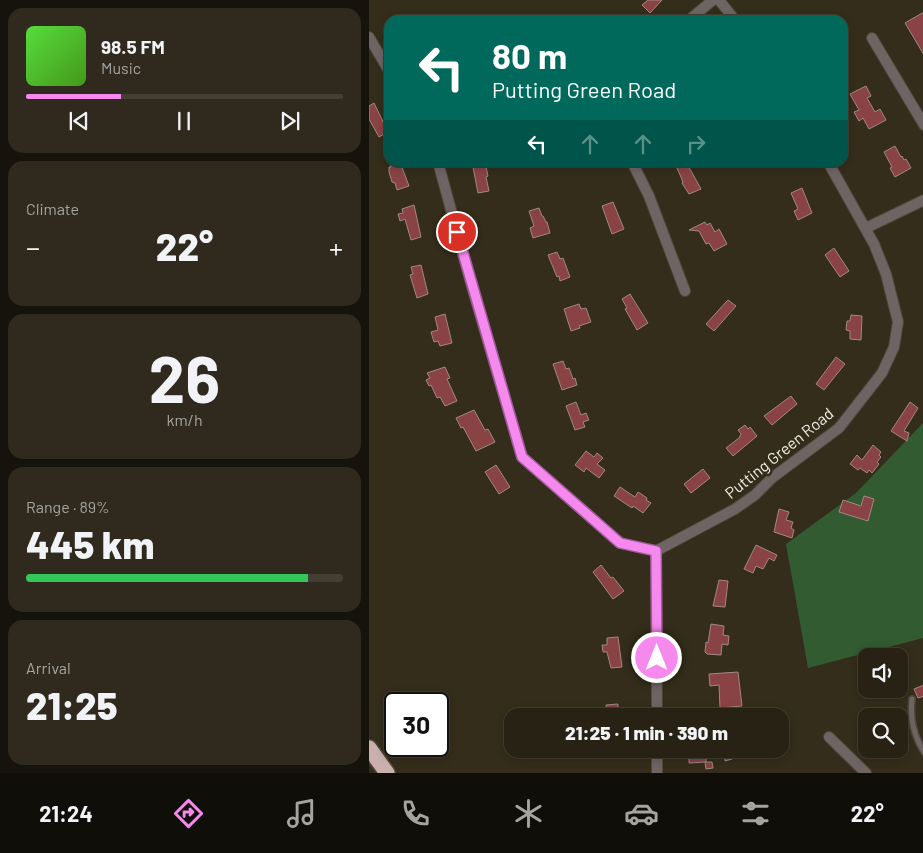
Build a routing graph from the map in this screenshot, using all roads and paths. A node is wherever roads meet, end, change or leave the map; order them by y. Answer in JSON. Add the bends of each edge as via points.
{"nodes":[{"id":1,"x":713,"y":0,"type":"edge"},
{"id":2,"x":719,"y":0,"type":"edge"},
{"id":3,"x":695,"y":15,"type":"edge"},
{"id":4,"x":731,"y":15,"type":"edge"},
{"id":5,"x":369,"y":37,"type":"edge"},
{"id":6,"x":872,"y":38,"type":"dead end"},
{"id":7,"x":384,"y":62,"type":"edge"},
{"id":8,"x":923,"y":125,"type":"edge"},
{"id":9,"x":439,"y":167,"type":"edge"},
{"id":10,"x":634,"y":167,"type":"edge"},
{"id":11,"x":831,"y":167,"type":"edge"},
{"id":12,"x":923,"y":200,"type":"edge"},
{"id":13,"x":866,"y":228,"type":"junction"},
{"id":14,"x":685,"y":291,"type":"dead end"},
{"id":15,"x":656,"y":551,"type":"junction"},
{"id":16,"x":912,"y":699,"type":"dead end"},
{"id":17,"x":657,"y":708,"type":"edge"},
{"id":18,"x":829,"y":737,"type":"dead end"},
{"id":19,"x":369,"y":748,"type":"edge"},
{"id":20,"x":923,"y":752,"type":"edge"},
{"id":21,"x":657,"y":758,"type":"edge"},
{"id":22,"x":387,"y":773,"type":"edge"},
{"id":23,"x":657,"y":773,"type":"edge"},
{"id":24,"x":866,"y":773,"type":"edge"}],
"edges":[{"from":1,"to":3,"type":"street"},
{"from":2,"to":4,"type":"street"},
{"from":5,"to":7,"type":"street"},
{"from":6,"to":8,"type":"street"},
{"from":9,"to":15,"type":"street","via":[[522,457],[620,543]]},
{"from":10,"to":14,"type":"street"},
{"from":11,"to":13,"type":"street","name":"Putting Green Road"},
{"from":12,"to":13,"type":"street"},
{"from":13,"to":15,"type":"street","name":"Putting Green Road","via":[[886,274],[898,322],[894,347],[882,373],[839,428],[772,478],[755,495]]},
{"from":15,"to":17,"type":"street"},
{"from":16,"to":20,"type":"lane","via":[[912,725]]},
{"from":18,"to":24,"type":"street"},
{"from":19,"to":22,"type":"highway"},
{"from":21,"to":23,"type":"street"}]}
